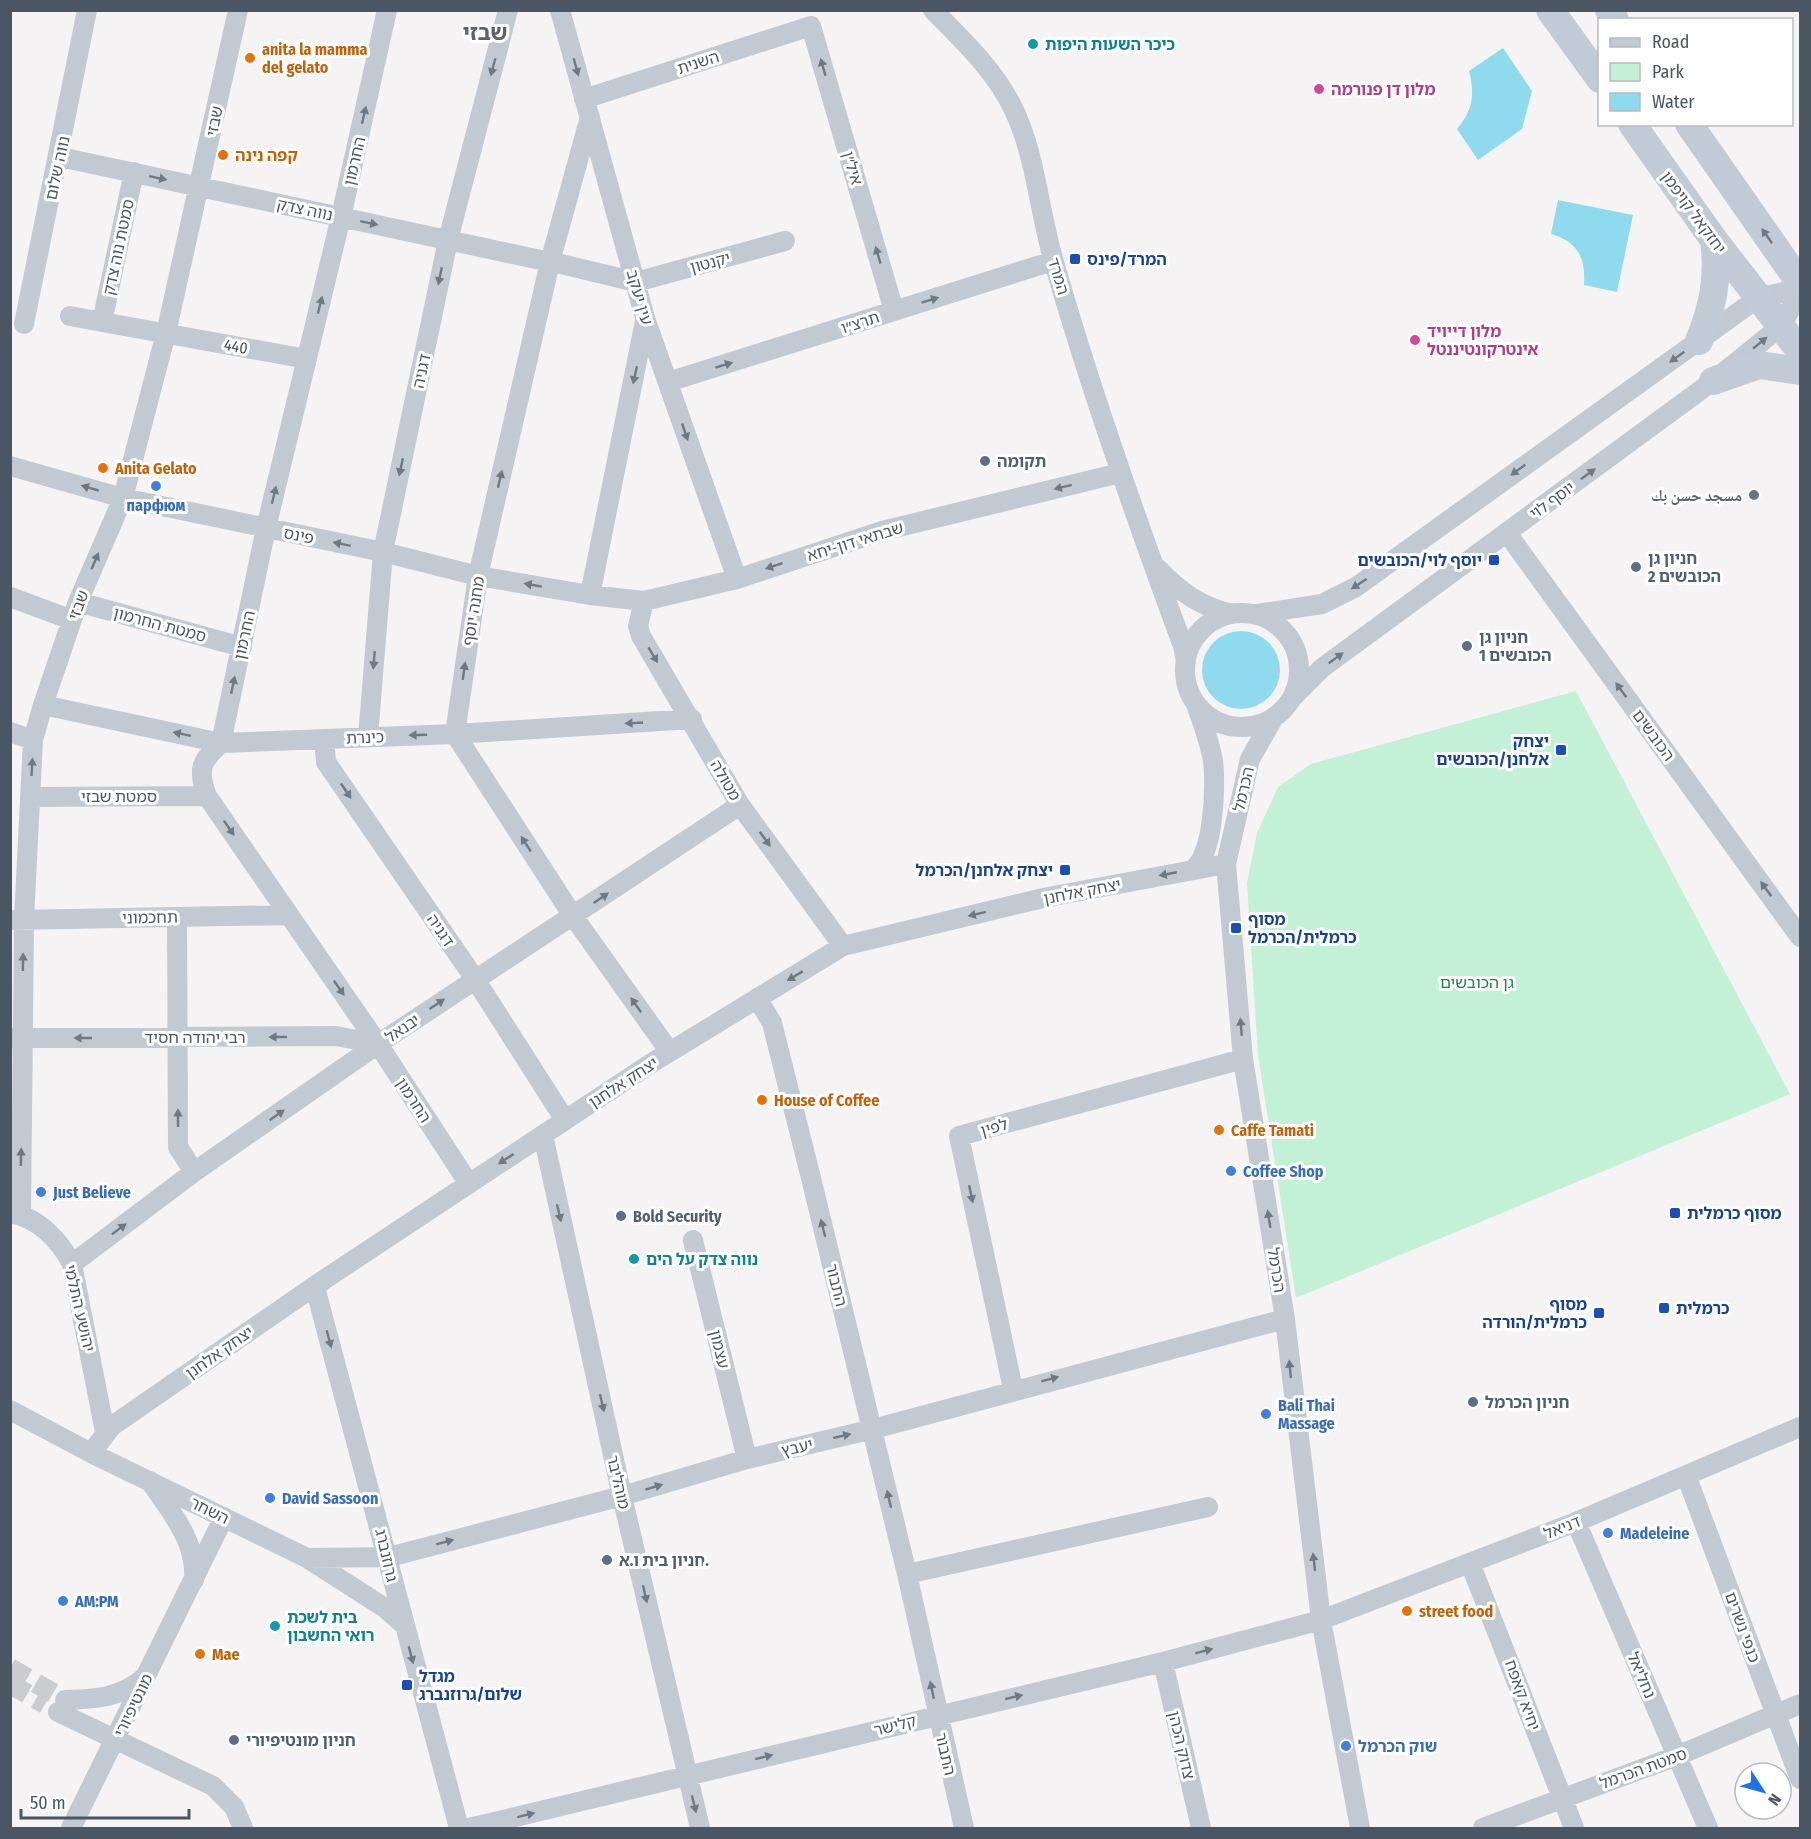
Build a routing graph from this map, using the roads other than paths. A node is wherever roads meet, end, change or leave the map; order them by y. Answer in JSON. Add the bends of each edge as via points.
{"nodes":[{"id":1,"x":87,"y":10,"type":"edge"},
{"id":2,"x":238,"y":10,"type":"edge"},
{"id":3,"x":387,"y":10,"type":"edge"},
{"id":4,"x":508,"y":10,"type":"edge"},
{"id":5,"x":560,"y":10,"type":"edge"},
{"id":6,"x":933,"y":10,"type":"edge"},
{"id":7,"x":1550,"y":10,"type":"edge"},
{"id":8,"x":811,"y":26,"type":"joint"},
{"id":9,"x":1598,"y":78,"type":"edge"},
{"id":10,"x":587,"y":108,"type":"junction"},
{"id":11,"x":1633,"y":126,"type":"edge"},
{"id":12,"x":1690,"y":126,"type":"edge"},
{"id":13,"x":60,"y":157,"type":"junction"},
{"id":14,"x":134,"y":172,"type":"junction"},
{"id":15,"x":199,"y":186,"type":"junction"},
{"id":16,"x":341,"y":217,"type":"junction"},
{"id":17,"x":448,"y":240,"type":"junction"},
{"id":18,"x":1714,"y":240,"type":"junction"},
{"id":19,"x":785,"y":241,"type":"dead end"},
{"id":20,"x":1053,"y":261,"type":"junction"},
{"id":21,"x":556,"y":263,"type":"junction"},
{"id":22,"x":636,"y":282,"type":"junction"},
{"id":23,"x":1800,"y":283,"type":"edge"},
{"id":24,"x":1800,"y":290,"type":"edge"},
{"id":25,"x":1758,"y":298,"type":"junction"},
{"id":26,"x":894,"y":311,"type":"junction"},
{"id":27,"x":70,"y":316,"type":"dead end"},
{"id":28,"x":645,"y":318,"type":"junction"},
{"id":29,"x":102,"y":322,"type":"junction"},
{"id":30,"x":24,"y":324,"type":"dead end"},
{"id":31,"x":1781,"y":326,"type":"junction"},
{"id":32,"x":166,"y":333,"type":"junction"},
{"id":33,"x":1699,"y":341,"type":"junction"},
{"id":34,"x":1800,"y":351,"type":"edge"},
{"id":35,"x":307,"y":359,"type":"junction"},
{"id":36,"x":1800,"y":371,"type":"edge"},
{"id":37,"x":1713,"y":381,"type":"junction"},
{"id":38,"x":668,"y":382,"type":"junction"},
{"id":39,"x":10,"y":466,"type":"edge"},
{"id":40,"x":1120,"y":473,"type":"junction"},
{"id":41,"x":123,"y":498,"type":"junction"},
{"id":42,"x":266,"y":528,"type":"junction"},
{"id":43,"x":1507,"y":533,"type":"junction"},
{"id":44,"x":383,"y":552,"type":"junction"},
{"id":45,"x":1153,"y":563,"type":"junction"},
{"id":46,"x":478,"y":576,"type":"junction"},
{"id":47,"x":737,"y":579,"type":"junction"},
{"id":48,"x":590,"y":595,"type":"junction"},
{"id":49,"x":10,"y":597,"type":"edge"},
{"id":50,"x":644,"y":600,"type":"junction"},
{"id":51,"x":75,"y":611,"type":"junction"},
{"id":52,"x":1233,"y":614,"type":"junction"},
{"id":53,"x":1257,"y":614,"type":"junction"},
{"id":54,"x":242,"y":646,"type":"junction"},
{"id":55,"x":1186,"y":661,"type":"junction"},
{"id":56,"x":1293,"y":697,"type":"junction"},
{"id":57,"x":1196,"y":704,"type":"junction"},
{"id":58,"x":43,"y":705,"type":"junction"},
{"id":59,"x":1274,"y":717,"type":"junction"},
{"id":60,"x":692,"y":719,"type":"junction"},
{"id":61,"x":10,"y":732,"type":"edge"},
{"id":62,"x":455,"y":734,"type":"junction"},
{"id":63,"x":368,"y":737,"type":"junction"},
{"id":64,"x":324,"y":739,"type":"junction"},
{"id":65,"x":33,"y":740,"type":"junction"},
{"id":66,"x":221,"y":742,"type":"junction"},
{"id":67,"x":207,"y":796,"type":"junction"},
{"id":68,"x":30,"y":797,"type":"junction"},
{"id":69,"x":740,"y":805,"type":"junction"},
{"id":70,"x":1226,"y":864,"type":"junction"},
{"id":71,"x":1193,"y":869,"type":"junction"},
{"id":72,"x":289,"y":915,"type":"junction"},
{"id":73,"x":573,"y":916,"type":"junction"},
{"id":74,"x":177,"y":917,"type":"junction"},
{"id":75,"x":17,"y":919,"type":"edge"},
{"id":76,"x":1800,"y":937,"type":"edge"},
{"id":77,"x":843,"y":946,"type":"junction"},
{"id":78,"x":475,"y":980,"type":"junction"},
{"id":79,"x":757,"y":998,"type":"junction"},
{"id":80,"x":178,"y":1037,"type":"junction"},
{"id":81,"x":17,"y":1038,"type":"edge"},
{"id":82,"x":378,"y":1044,"type":"junction"},
{"id":83,"x":672,"y":1050,"type":"junction"},
{"id":84,"x":1244,"y":1059,"type":"junction"},
{"id":85,"x":565,"y":1120,"type":"junction"},
{"id":86,"x":543,"y":1135,"type":"junction"},
{"id":87,"x":194,"y":1172,"type":"junction"},
{"id":88,"x":469,"y":1184,"type":"junction"},
{"id":89,"x":16,"y":1214,"type":"edge"},
{"id":90,"x":693,"y":1240,"type":"dead end"},
{"id":91,"x":72,"y":1264,"type":"junction"},
{"id":92,"x":319,"y":1282,"type":"junction"},
{"id":93,"x":1284,"y":1319,"type":"junction"},
{"id":94,"x":1012,"y":1389,"type":"junction"},
{"id":95,"x":10,"y":1410,"type":"edge"},
{"id":96,"x":1800,"y":1427,"type":"edge"},
{"id":97,"x":873,"y":1429,"type":"junction"},
{"id":98,"x":105,"y":1432,"type":"junction"},
{"id":99,"x":91,"y":1453,"type":"junction"},
{"id":100,"x":747,"y":1459,"type":"junction"},
{"id":101,"x":1686,"y":1475,"type":"junction"},
{"id":102,"x":150,"y":1480,"type":"junction"},
{"id":103,"x":622,"y":1496,"type":"junction"},
{"id":104,"x":1208,"y":1507,"type":"dead end"},
{"id":105,"x":224,"y":1522,"type":"junction"},
{"id":106,"x":1576,"y":1522,"type":"junction"},
{"id":107,"x":388,"y":1557,"type":"junction"},
{"id":108,"x":307,"y":1558,"type":"junction"},
{"id":109,"x":1470,"y":1563,"type":"junction"},
{"id":110,"x":907,"y":1574,"type":"junction"},
{"id":111,"x":194,"y":1581,"type":"junction"},
{"id":112,"x":1322,"y":1620,"type":"junction"},
{"id":113,"x":402,"y":1623,"type":"junction"},
{"id":114,"x":1162,"y":1662,"type":"junction"},
{"id":115,"x":150,"y":1672,"type":"junction"},
{"id":116,"x":1800,"y":1704,"type":"edge"},
{"id":117,"x":937,"y":1715,"type":"junction"},
{"id":118,"x":1776,"y":1716,"type":"junction"},
{"id":119,"x":117,"y":1739,"type":"junction"},
{"id":120,"x":1677,"y":1756,"type":"junction"},
{"id":121,"x":686,"y":1776,"type":"junction"},
{"id":122,"x":1800,"y":1779,"type":"edge"},
{"id":123,"x":1561,"y":1798,"type":"junction"},
{"id":124,"x":71,"y":1828,"type":"edge"},
{"id":125,"x":243,"y":1828,"type":"edge"},
{"id":126,"x":459,"y":1828,"type":"edge"},
{"id":127,"x":469,"y":1828,"type":"edge"},
{"id":128,"x":700,"y":1828,"type":"edge"},
{"id":129,"x":964,"y":1828,"type":"edge"},
{"id":130,"x":1201,"y":1828,"type":"edge"},
{"id":131,"x":1359,"y":1828,"type":"edge"},
{"id":132,"x":1484,"y":1828,"type":"edge"},
{"id":133,"x":1574,"y":1828,"type":"edge"},
{"id":134,"x":1708,"y":1828,"type":"edge"}],
"edges":[{"from":1,"to":13,"type":"street","name":"נווה שלום"},
{"from":2,"to":15,"type":"street","name":"שבזי"},
{"from":16,"to":3,"type":"street","name":"החרמון","one_way":true},
{"from":4,"to":17,"type":"street","name":"דגניה","one_way":true},
{"from":5,"to":10,"type":"street","name":"עין יעקב","one_way":true},
{"from":6,"to":20,"type":"street","name":"המרד","via":[[982,60],[1014,110],[1024,136]]},
{"from":7,"to":9,"type":"main road"},
{"from":8,"to":10,"type":"street","name":"השנית"},
{"from":26,"to":8,"type":"street","name":"איל״ן","one_way":true},
{"from":10,"to":21,"type":"street","name":"מחנה יוסף"},
{"from":10,"to":22,"type":"street","name":"עין יעקב"},
{"from":11,"to":18,"type":"main road","name":"יחזקאל קויפמן"},
{"from":23,"to":12,"type":"main road","one_way":true},
{"from":13,"to":14,"type":"street","name":"נווה צדק"},
{"from":13,"to":30,"type":"street","name":"נווה שלום"},
{"from":14,"to":15,"type":"street","name":"נווה צדק","one_way":true},
{"from":14,"to":29,"type":"street","name":"סמטת נוה צדק"},
{"from":15,"to":16,"type":"street","name":"נווה צדק"},
{"from":15,"to":32,"type":"street","name":"שבזי"},
{"from":16,"to":17,"type":"street","name":"נווה צדק","one_way":true},
{"from":35,"to":16,"type":"street","name":"החרמון","one_way":true},
{"from":17,"to":21,"type":"street","name":"נווה צדק"},
{"from":17,"to":44,"type":"street","name":"דגניה","one_way":true},
{"from":18,"to":25,"type":"main road","name":"יחזקאל קויפמן"},
{"from":18,"to":33,"type":"main road","via":[[1717,280]]},
{"from":19,"to":22,"type":"street","name":"יקנטון"},
{"from":26,"to":20,"type":"street","name":"תרצ״ו","one_way":true},
{"from":20,"to":40,"type":"street","name":"המרד"},
{"from":21,"to":22,"type":"street","name":"נווה צדק"},
{"from":46,"to":21,"type":"street","name":"מחנה יוסף","one_way":true},
{"from":22,"to":28,"type":"street","name":"עין יעקב"},
{"from":24,"to":25,"type":"street","name":"יוסף לוי"},
{"from":24,"to":31,"type":"street","name":"יוסף לוי"},
{"from":25,"to":31,"type":"main road","name":"יחזקאל קויפמן"},
{"from":25,"to":33,"type":"street","name":"יוסף לוי"},
{"from":38,"to":26,"type":"street","name":"תרצ״ו","one_way":true},
{"from":27,"to":29,"type":"street"},
{"from":28,"to":38,"type":"street","name":"עין יעקב"},
{"from":28,"to":48,"type":"street","one_way":true},
{"from":29,"to":32,"type":"street"},
{"from":31,"to":34,"type":"main road","name":"יחזקאל קויפמן"},
{"from":37,"to":31,"type":"street","name":"יוסף לוי","one_way":true},
{"from":32,"to":35,"type":"street","name":"440"},
{"from":32,"to":41,"type":"street","name":"שבזי"},
{"from":33,"to":53,"type":"street","name":"יוסף לוי","one_way":true,"via":[[1356,587],[1322,604]]},
{"from":42,"to":35,"type":"street","name":"החרמון","one_way":true},
{"from":36,"to":37,"type":"main road","via":[[1759,365]]},
{"from":43,"to":37,"type":"street","name":"יוסף לוי","one_way":true},
{"from":38,"to":47,"type":"street","name":"עין יעקב","one_way":true},
{"from":41,"to":39,"type":"street","name":"פינס","one_way":true},
{"from":40,"to":45,"type":"street","name":"המרד"},
{"from":40,"to":47,"type":"street","name":"שבתאי דון-יחא","one_way":true,"via":[[882,531]]},
{"from":41,"to":42,"type":"street","name":"פינס"},
{"from":51,"to":41,"type":"street","name":"שבזי","one_way":true},
{"from":44,"to":42,"type":"street","name":"פינס","one_way":true},
{"from":42,"to":54,"type":"street","name":"החרמון"},
{"from":56,"to":43,"type":"street","name":"יוסף לוי","one_way":true,"via":[[1322,668]]},
{"from":76,"to":43,"type":"street","name":"הכובשים","one_way":true},
{"from":44,"to":46,"type":"street","name":"פינס"},
{"from":44,"to":63,"type":"street","name":"דגניה","one_way":true},
{"from":45,"to":52,"type":"street","name":"המרד","via":[[1188,596],[1215,611]]},
{"from":45,"to":55,"type":"street","name":"המרד"},
{"from":48,"to":46,"type":"street","name":"פינס","one_way":true},
{"from":62,"to":46,"type":"street","name":"מחנה יוסף","one_way":true},
{"from":47,"to":50,"type":"street","name":"שבתאי דון-יחא"},
{"from":48,"to":50,"type":"street","name":"שבתאי דון-יחא"},
{"from":49,"to":51,"type":"street","name":"סמטת החרמון"},
{"from":50,"to":60,"type":"street","name":"מטולה","one_way":true,"via":[[638,626],[641,636]]},
{"from":51,"to":54,"type":"street","name":"סמטת החרמון"},
{"from":51,"to":58,"type":"street","name":"שבזי"},
{"from":52,"to":53,"type":"street"},
{"from":52,"to":55,"type":"street","via":[[1205,626],[1190,647]]},
{"from":53,"to":56,"type":"street","via":[[1286,632],[1295,646],[1299,676]]},
{"from":66,"to":54,"type":"street","name":"החרמון","one_way":true},
{"from":55,"to":57,"type":"street","via":[[1185,677]]},
{"from":56,"to":59,"type":"street"},
{"from":57,"to":59,"type":"street","via":[[1207,715],[1230,726],[1250,726]]},
{"from":57,"to":71,"type":"street","name":"הכרמל","via":[[1215,780],[1207,850]]},
{"from":58,"to":65,"type":"street","name":"שבזי"},
{"from":66,"to":58,"type":"street","name":"כינרת","one_way":true},
{"from":59,"to":70,"type":"street","name":"הכרמל","via":[[1250,759]]},
{"from":60,"to":62,"type":"street","name":"כינרת","one_way":true},
{"from":60,"to":69,"type":"street","name":"מטולה"},
{"from":61,"to":65,"type":"street"},
{"from":62,"to":63,"type":"street","name":"כינרת","one_way":true},
{"from":73,"to":62,"type":"street","one_way":true},
{"from":63,"to":64,"type":"street","name":"כינרת"},
{"from":64,"to":66,"type":"street","name":"כינרת"},
{"from":64,"to":78,"type":"street","name":"דגניה","one_way":true,"via":[[326,762]]},
{"from":68,"to":65,"type":"street","name":"שבזי","one_way":true},
{"from":66,"to":67,"type":"street","name":"החרמון","via":[[204,758],[201,779]]},
{"from":67,"to":68,"type":"street","name":"סמטת שבזי"},
{"from":67,"to":72,"type":"street","name":"החרמון","one_way":true},
{"from":68,"to":75,"type":"street","name":"שבזי"},
{"from":73,"to":69,"type":"street","name":"יבנאל","one_way":true},
{"from":69,"to":77,"type":"street","name":"מטולה","one_way":true},
{"from":70,"to":71,"type":"street","name":"יצחק אלחנן"},
{"from":84,"to":70,"type":"street","name":"הכרמל","one_way":true},
{"from":71,"to":77,"type":"street","name":"יצחק אלחנן","one_way":true,"via":[[1043,898]]},
{"from":72,"to":74,"type":"street","name":"תחכמוני"},
{"from":72,"to":82,"type":"street","name":"החרמון","one_way":true},
{"from":73,"to":78,"type":"street","name":"יבנאל"},
{"from":83,"to":73,"type":"street","one_way":true},
{"from":74,"to":75,"type":"street","name":"תחכמוני"},
{"from":74,"to":80,"type":"street"},
{"from":81,"to":75,"type":"street","name":"שבזי","one_way":true},
{"from":77,"to":79,"type":"street","name":"יצחק אלחנן","one_way":true},
{"from":82,"to":78,"type":"street","name":"יבנאל","one_way":true},
{"from":78,"to":85,"type":"street","name":"דגניה"},
{"from":79,"to":83,"type":"street","name":"יצחק אלחנן"},
{"from":97,"to":79,"type":"street","name":"התבור","one_way":true,"via":[[771,1023]]},
{"from":80,"to":81,"type":"street","name":"רבי יהודה חסיד","one_way":true},
{"from":82,"to":80,"type":"street","name":"רבי יהודה חסיד","one_way":true,"via":[[336,1036]]},
{"from":87,"to":80,"type":"street","one_way":true,"via":[[178,1147]]},
{"from":89,"to":81,"type":"street","name":"שבזי","one_way":true},
{"from":87,"to":82,"type":"street","name":"יבנאל","one_way":true},
{"from":82,"to":88,"type":"street","name":"החרמון"},
{"from":83,"to":85,"type":"street","name":"יצחק אלחנן"},
{"from":93,"to":84,"type":"street","name":"הכרמל","one_way":true},
{"from":84,"to":94,"type":"street","name":"לפין","one_way":true,"via":[[959,1136]]},
{"from":85,"to":86,"type":"street","name":"יצחק אלחנן"},
{"from":86,"to":88,"type":"street","name":"יצחק אלחנן","one_way":true},
{"from":86,"to":103,"type":"street","name":"מוהליבר","one_way":true},
{"from":91,"to":87,"type":"street","name":"יבנאל","one_way":true},
{"from":88,"to":92,"type":"street","name":"יצחק אלחנן"},
{"from":89,"to":91,"type":"street","name":"יהושע התלמי","via":[[42,1228]]},
{"from":90,"to":100,"type":"street","name":"עצמון"},
{"from":91,"to":98,"type":"street","name":"יהושע התלמי"},
{"from":92,"to":98,"type":"street","name":"יצחק אלחנן"},
{"from":92,"to":107,"type":"street","name":"גרוזנברג","one_way":true,"via":[[316,1291]]},
{"from":94,"to":93,"type":"street","name":"יעבץ","one_way":true},
{"from":112,"to":93,"type":"street","name":"הכרמל","one_way":true},
{"from":94,"to":97,"type":"street","name":"יעבץ"},
{"from":95,"to":99,"type":"street","name":"השחר"},
{"from":96,"to":101,"type":"street","name":"דניאל"},
{"from":100,"to":97,"type":"street","name":"יעבץ","one_way":true},
{"from":110,"to":97,"type":"street","name":"התבור","one_way":true},
{"from":98,"to":99,"type":"street","name":"יצחק אלחנן"},
{"from":99,"to":102,"type":"street","name":"השחר"},
{"from":103,"to":100,"type":"street","name":"יעבץ","one_way":true},
{"from":101,"to":106,"type":"street","name":"דניאל"},
{"from":101,"to":118,"type":"street","name":"כנפי נשרים"},
{"from":102,"to":105,"type":"street","name":"השחר"},
{"from":102,"to":111,"type":"street","name":"מונטיפיורי","via":[[187,1540],[193,1554]]},
{"from":107,"to":103,"type":"street","name":"יעבץ","one_way":true},
{"from":103,"to":121,"type":"street","name":"מוהליבר","one_way":true},
{"from":104,"to":110,"type":"street"},
{"from":105,"to":108,"type":"street","name":"השחר"},
{"from":105,"to":111,"type":"street","name":"מונטיפיורי"},
{"from":106,"to":109,"type":"street","name":"דניאל"},
{"from":106,"to":120,"type":"street","name":"נחליאל"},
{"from":107,"to":108,"type":"street","name":"יעבץ"},
{"from":107,"to":113,"type":"street","name":"גרוזנברג"},
{"from":108,"to":113,"type":"street","name":"השחר"},
{"from":109,"to":112,"type":"street","name":"דניאל"},
{"from":109,"to":123,"type":"street","name":"יחיא קאפח"},
{"from":117,"to":110,"type":"street","name":"התבור","one_way":true},
{"from":111,"to":115,"type":"street","name":"מונטיפיורי"},
{"from":114,"to":112,"type":"street","name":"קלישר","one_way":true},
{"from":112,"to":131,"type":"street","name":"הכרמל"},
{"from":113,"to":126,"type":"street","name":"גרוזנברג","one_way":true},
{"from":117,"to":114,"type":"street","name":"קלישר","one_way":true},
{"from":114,"to":130,"type":"street","name":"צדוק הכהן"},
{"from":115,"to":119,"type":"street","name":"מונטיפיורי"},
{"from":115,"to":119,"type":"street","via":[[119,1695],[62,1706]]},
{"from":116,"to":118,"type":"street","name":"סמטת הכרמל"},
{"from":121,"to":117,"type":"street","name":"קלישר","one_way":true},
{"from":117,"to":129,"type":"street","name":"התבור"},
{"from":118,"to":120,"type":"street","name":"סמטת הכרמל"},
{"from":118,"to":122,"type":"street","name":"כנפי נשרים"},
{"from":119,"to":124,"type":"street","name":"מונטיפיורי"},
{"from":119,"to":125,"type":"street","via":[[213,1786],[234,1807]]},
{"from":120,"to":123,"type":"street","name":"סמטת הכרמל"},
{"from":120,"to":134,"type":"street","name":"נחליאל"},
{"from":127,"to":121,"type":"street","name":"קלישר","one_way":true},
{"from":121,"to":128,"type":"street","name":"מוהליבר","one_way":true},
{"from":123,"to":132,"type":"street","name":"סמטת הכרמל"},
{"from":123,"to":133,"type":"street","name":"יחיא קאפח"}]}
